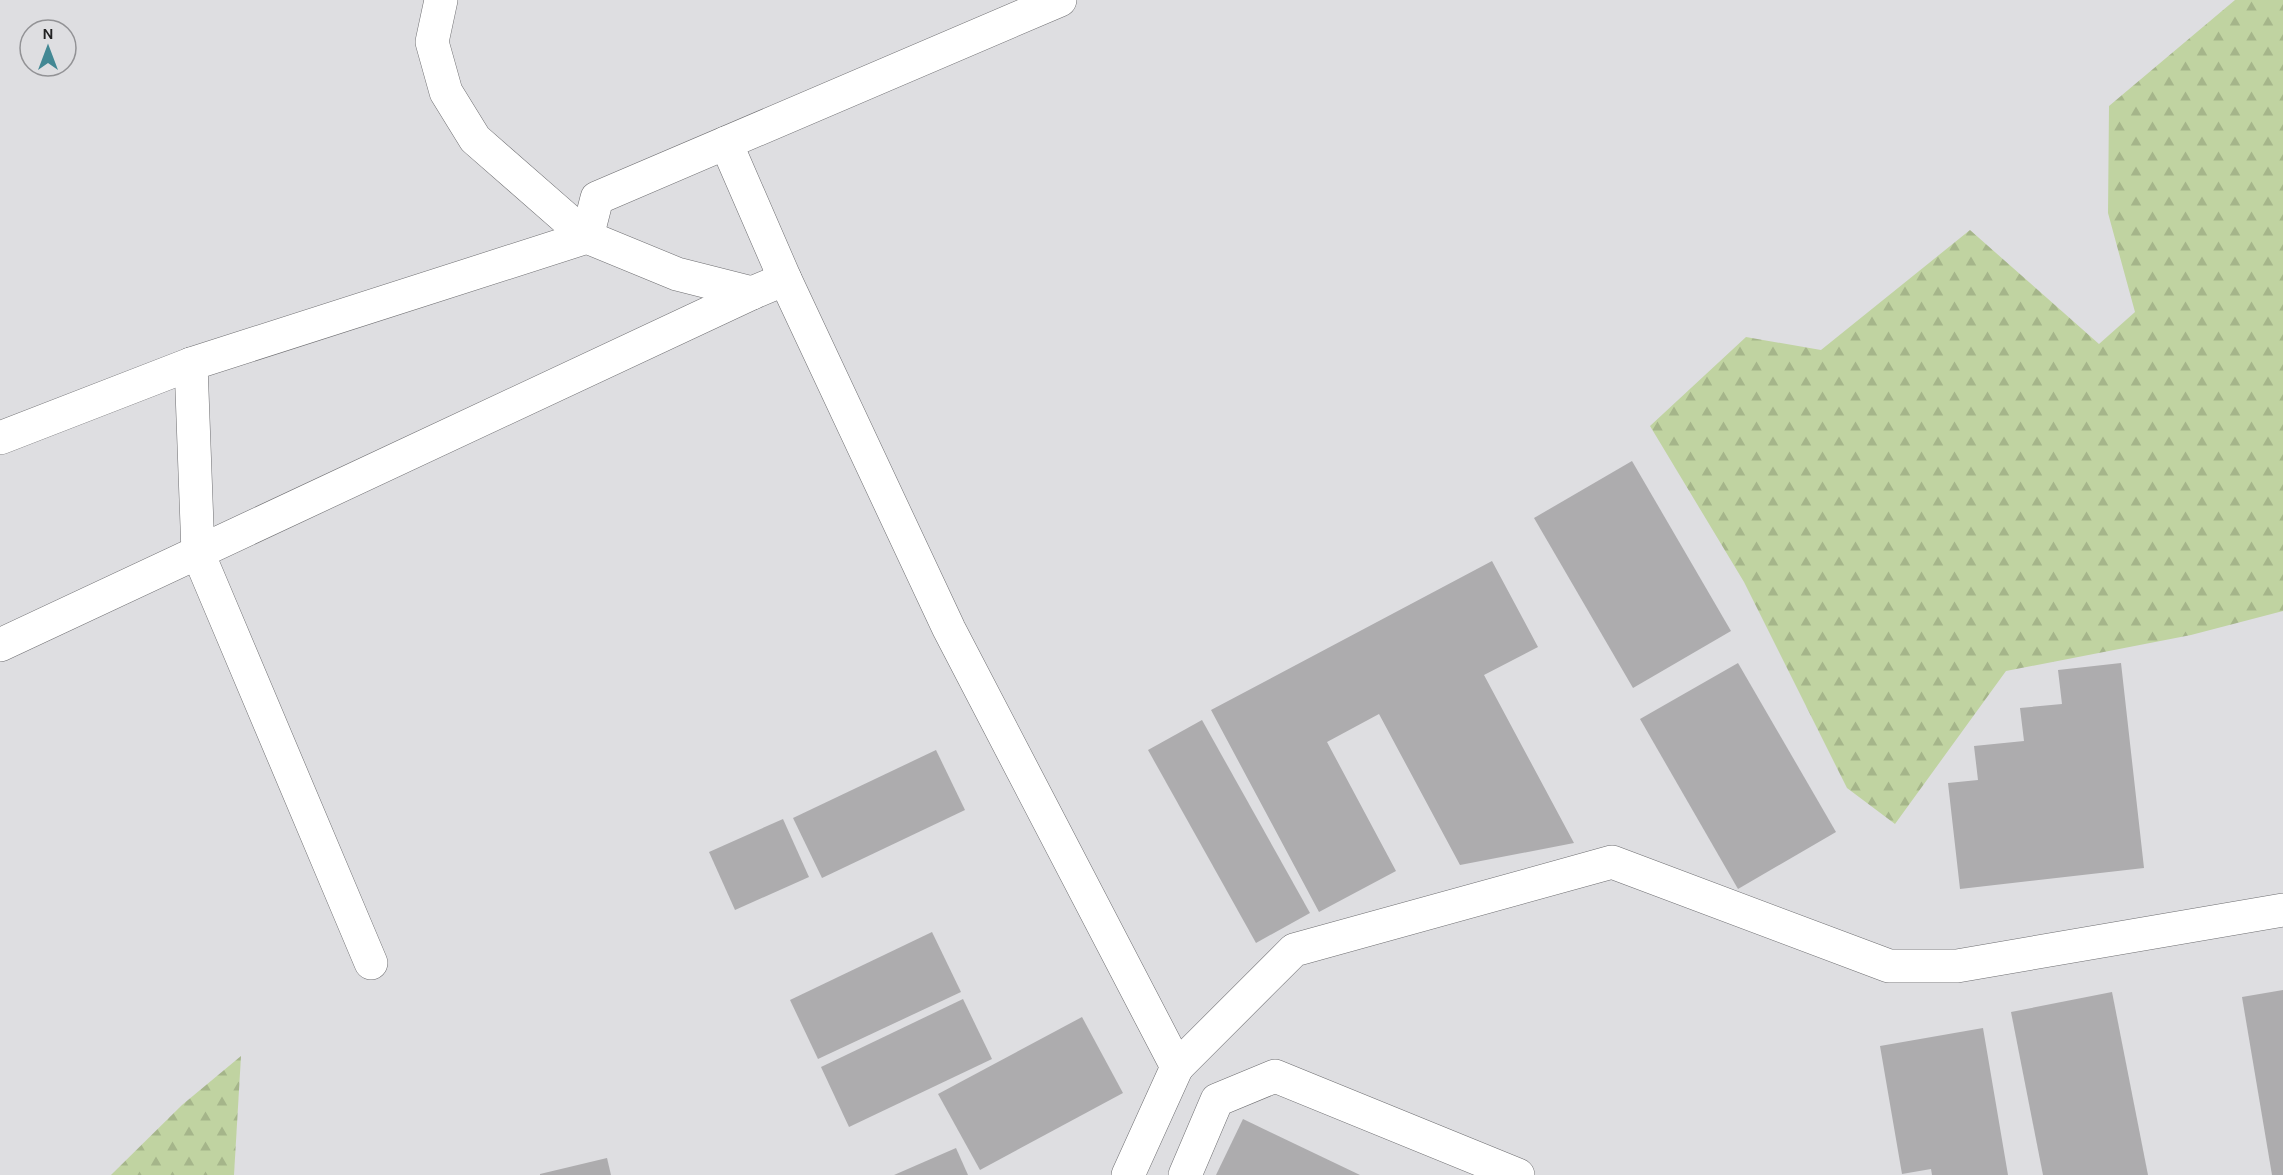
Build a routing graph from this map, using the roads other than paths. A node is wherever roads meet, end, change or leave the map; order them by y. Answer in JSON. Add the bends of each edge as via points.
{"nodes":[{"id":1,"x":441,"y":0,"type":"edge"},
{"id":2,"x":1060,"y":0,"type":"edge"},
{"id":3,"x":726,"y":143,"type":"junction"},
{"id":4,"x":587,"y":237,"type":"junction"},
{"id":5,"x":785,"y":279,"type":"junction"},
{"id":6,"x":752,"y":293,"type":"junction"},
{"id":7,"x":191,"y":364,"type":"junction"},
{"id":8,"x":0,"y":438,"type":"edge"},
{"id":9,"x":198,"y":553,"type":"junction"},
{"id":10,"x":0,"y":645,"type":"edge"},
{"id":11,"x":2283,"y":910,"type":"edge"},
{"id":12,"x":370,"y":963,"type":"dead end"},
{"id":13,"x":1177,"y":1067,"type":"junction"},
{"id":14,"x":1128,"y":1175,"type":"edge"},
{"id":15,"x":1185,"y":1175,"type":"edge"},
{"id":16,"x":1518,"y":1175,"type":"edge"}],
"edges":[{"from":1,"to":4,"type":"street","via":[[432,42],[446,92],[475,139]]},
{"from":2,"to":3,"type":"street"},
{"from":3,"to":4,"type":"street","via":[[597,198]]},
{"from":3,"to":5,"type":"street"},
{"from":4,"to":6,"type":"street","via":[[677,273]]},
{"from":4,"to":7,"type":"street"},
{"from":5,"to":6,"type":"street"},
{"from":5,"to":13,"type":"street","via":[[950,629]]},
{"from":6,"to":9,"type":"street"},
{"from":7,"to":8,"type":"street"},
{"from":7,"to":9,"type":"street"},
{"from":9,"to":10,"type":"street"},
{"from":9,"to":12,"type":"street"},
{"from":11,"to":13,"type":"street","via":[[1957,966],[1889,966],[1612,861],[1294,950]]},
{"from":13,"to":14,"type":"street"},
{"from":15,"to":16,"type":"street","via":[[1217,1100],[1275,1076]]}]}
